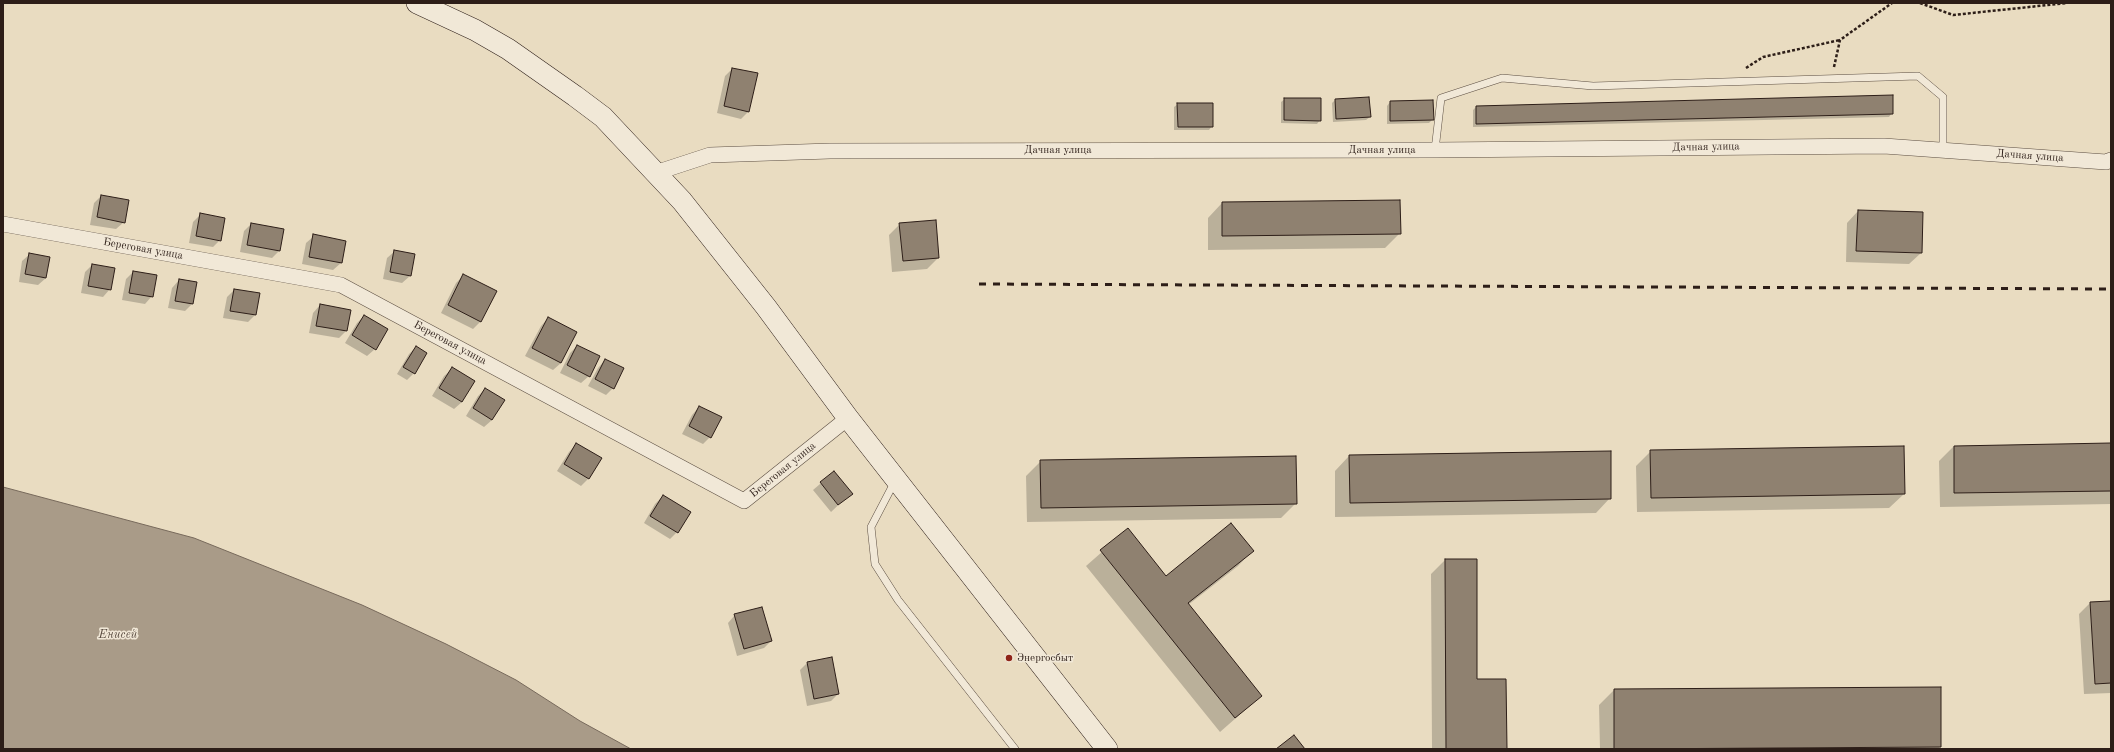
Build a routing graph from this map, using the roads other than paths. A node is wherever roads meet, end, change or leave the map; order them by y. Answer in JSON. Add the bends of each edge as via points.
{"nodes":[{"id":1,"x":417,"y":3,"type":"edge"},
{"id":2,"x":1435,"y":150,"type":"junction"},
{"id":3,"x":1943,"y":150,"type":"junction"},
{"id":4,"x":2111,"y":160,"type":"edge"},
{"id":5,"x":655,"y":173,"type":"junction"},
{"id":6,"x":3,"y":224,"type":"edge"},
{"id":7,"x":848,"y":418,"type":"junction"},
{"id":8,"x":896,"y":479,"type":"junction"},
{"id":9,"x":1015,"y":749,"type":"edge"},
{"id":10,"x":1107,"y":749,"type":"edge"}],
"edges":[{"from":1,"to":5,"type":"main road","via":[[475,30],[542,71],[603,117]]},
{"from":2,"to":3,"type":"street","name":"Дачная улица","via":[[1884,146]]},
{"from":2,"to":3,"type":"lane","via":[[1441,98],[1502,78],[1593,86],[1918,76],[1943,97]]},
{"from":2,"to":5,"type":"street","name":"Дачная улица","via":[[755,153],[710,155]]},
{"from":3,"to":4,"type":"street","name":"Дачная улица","via":[[2106,162]]},
{"from":5,"to":7,"type":"main road","via":[[717,244]]},
{"from":6,"to":7,"type":"street","name":"Береговая улица","via":[[341,285],[744,501]]},
{"from":7,"to":8,"type":"main road"},
{"from":8,"to":9,"type":"lane","via":[[871,527],[875,564],[898,600]]},
{"from":8,"to":10,"type":"main road"}]}
